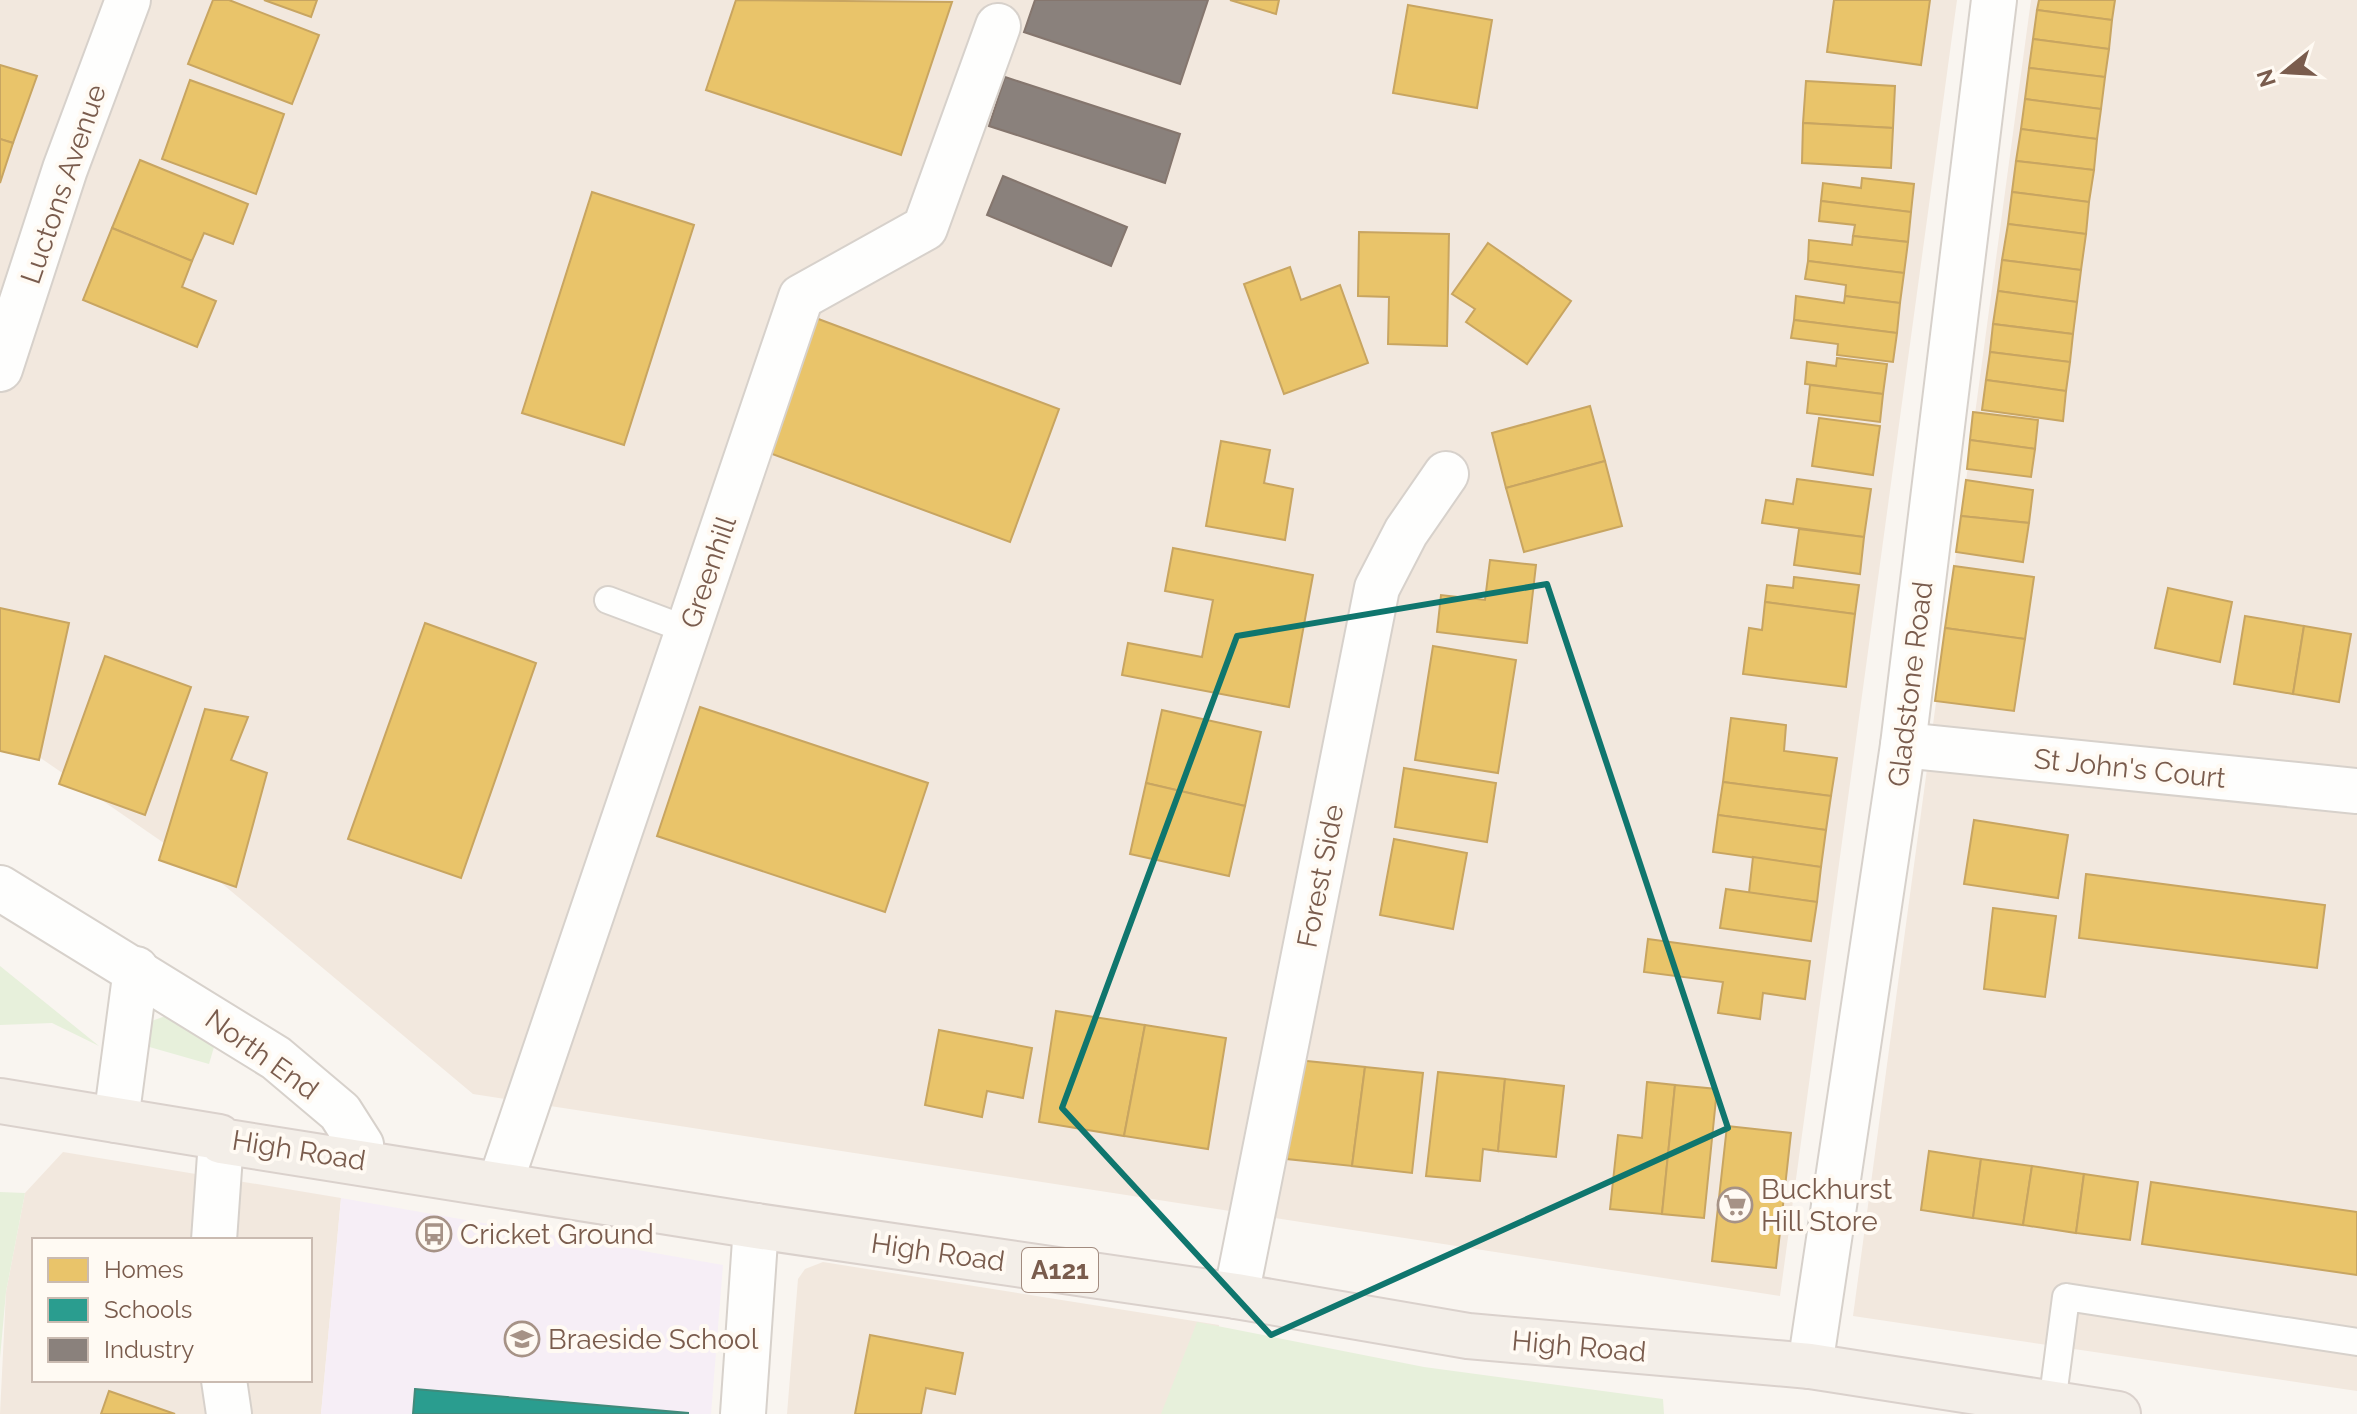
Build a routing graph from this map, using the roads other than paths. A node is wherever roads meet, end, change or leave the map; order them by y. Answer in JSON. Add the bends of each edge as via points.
{"nodes":[{"id":1,"x":128,"y":0,"type":"edge"},
{"id":2,"x":1994,"y":0,"type":"edge"},
{"id":3,"x":998,"y":26,"type":"dead end"},
{"id":4,"x":0,"y":369,"type":"edge"},
{"id":5,"x":1446,"y":474,"type":"dead end"},
{"id":6,"x":608,"y":600,"type":"dead end"},
{"id":7,"x":688,"y":630,"type":"junction"},
{"id":8,"x":1903,"y":745,"type":"junction"},
{"id":9,"x":2357,"y":791,"type":"edge"},
{"id":10,"x":0,"y":888,"type":"edge"},
{"id":11,"x":136,"y":969,"type":"junction"},
{"id":12,"x":2,"y":1105,"type":"edge"},
{"id":13,"x":116,"y":1120,"type":"junction"},
{"id":14,"x":221,"y":1141,"type":"junction"},
{"id":15,"x":357,"y":1160,"type":"junction"},
{"id":16,"x":500,"y":1184,"type":"junction"},
{"id":17,"x":756,"y":1226,"type":"junction"},
{"id":18,"x":214,"y":1238,"type":"edge"},
{"id":19,"x":1236,"y":1296,"type":"junction"},
{"id":20,"x":2357,"y":1342,"type":"edge"},
{"id":21,"x":1810,"y":1366,"type":"junction"},
{"id":22,"x":224,"y":1382,"type":"edge"},
{"id":23,"x":2052,"y":1404,"type":"junction"},
{"id":24,"x":229,"y":1414,"type":"edge"},
{"id":25,"x":743,"y":1414,"type":"edge"},
{"id":26,"x":2118,"y":1414,"type":"edge"}],
"edges":[{"from":1,"to":4,"type":"street","name":"Luctons Avenue","via":[[65,169]]},
{"from":2,"to":8,"type":"street","name":"Gladstone Road"},
{"from":3,"to":7,"type":"street","name":"Greenhill","via":[[925,228],[801,297]]},
{"from":5,"to":19,"type":"street","name":"Forest Side","via":[[1406,532],[1377,588]]},
{"from":6,"to":7,"type":"lane"},
{"from":7,"to":16,"type":"street","name":"Greenhill"},
{"from":8,"to":9,"type":"street","name":"St John's Court"},
{"from":8,"to":21,"type":"street","name":"Gladstone Road"},
{"from":10,"to":11,"type":"street","name":"North End"},
{"from":11,"to":13,"type":"street"},
{"from":11,"to":15,"type":"street","name":"North End","via":[[276,1058],[340,1112],[361,1145]]},
{"from":12,"to":13,"type":"main road","name":"High Road","number":"A121"},
{"from":13,"to":14,"type":"main road","name":"High Road","number":"A121"},
{"from":14,"to":15,"type":"main road","name":"High Road","number":"A121"},
{"from":14,"to":18,"type":"street"},
{"from":15,"to":16,"type":"main road","name":"High Road","number":"A121"},
{"from":16,"to":17,"type":"main road","name":"High Road","number":"A121"},
{"from":17,"to":19,"type":"main road","name":"High Road","number":"A121"},
{"from":17,"to":25,"type":"street"},
{"from":19,"to":21,"type":"main road","name":"High Road","number":"A121","via":[[1468,1336]]},
{"from":20,"to":23,"type":"lane","via":[[2066,1297]]},
{"from":21,"to":23,"type":"main road","name":"High Road","number":"A121"},
{"from":22,"to":24,"type":"street"},
{"from":23,"to":26,"type":"main road","name":"High Road","number":"A121"}]}
